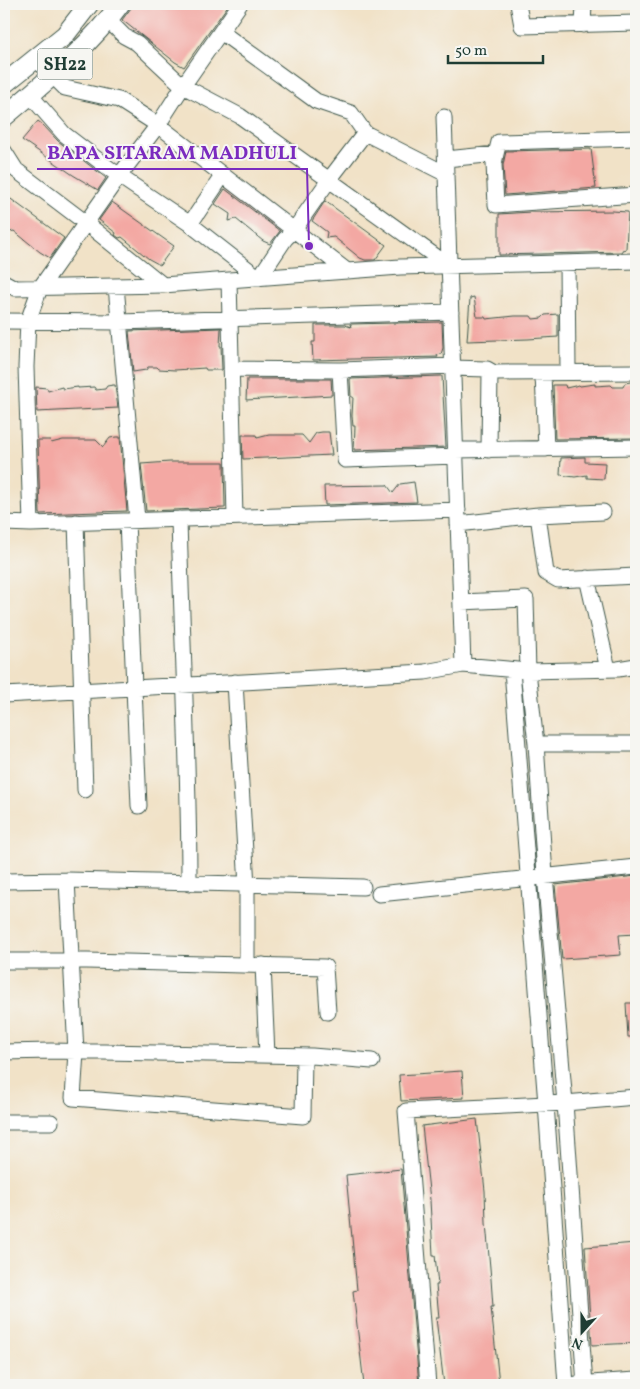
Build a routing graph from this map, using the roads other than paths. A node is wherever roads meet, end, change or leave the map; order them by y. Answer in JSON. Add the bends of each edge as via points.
{"nodes":[{"id":1,"x":89,"y":4,"type":"edge"},
{"id":2,"x":240,"y":4,"type":"edge"},
{"id":3,"x":518,"y":4,"type":"edge"},
{"id":4,"x":584,"y":4,"type":"edge"},
{"id":5,"x":115,"y":8,"type":"edge"},
{"id":6,"x":636,"y":23,"type":"edge"},
{"id":7,"x":583,"y":25,"type":"junction"},
{"id":8,"x":221,"y":32,"type":"junction"},
{"id":9,"x":36,"y":59,"type":"junction"},
{"id":10,"x":52,"y":76,"type":"junction"},
{"id":11,"x":4,"y":84,"type":"edge"},
{"id":12,"x":183,"y":86,"type":"junction"},
{"id":13,"x":30,"y":95,"type":"junction"},
{"id":14,"x":444,"y":116,"type":"dead end"},
{"id":15,"x":4,"y":117,"type":"edge"},
{"id":16,"x":158,"y":125,"type":"junction"},
{"id":17,"x":364,"y":132,"type":"junction"},
{"id":18,"x":636,"y":138,"type":"edge"},
{"id":19,"x":4,"y":151,"type":"edge"},
{"id":20,"x":496,"y":154,"type":"junction"},
{"id":21,"x":446,"y":167,"type":"junction"},
{"id":22,"x":223,"y":175,"type":"junction"},
{"id":23,"x":119,"y":176,"type":"junction"},
{"id":24,"x":329,"y":180,"type":"junction"},
{"id":25,"x":636,"y":195,"type":"edge"},
{"id":26,"x":86,"y":223,"type":"junction"},
{"id":27,"x":190,"y":224,"type":"junction"},
{"id":28,"x":294,"y":230,"type":"junction"},
{"id":29,"x":636,"y":261,"type":"edge"},
{"id":30,"x":567,"y":263,"type":"junction"},
{"id":31,"x":449,"y":266,"type":"junction"},
{"id":32,"x":347,"y":271,"type":"junction"},
{"id":33,"x":258,"y":278,"type":"junction"},
{"id":34,"x":229,"y":280,"type":"junction"},
{"id":35,"x":4,"y":282,"type":"edge"},
{"id":36,"x":163,"y":284,"type":"junction"},
{"id":37,"x":116,"y":286,"type":"junction"},
{"id":38,"x":40,"y":288,"type":"junction"},
{"id":39,"x":451,"y":312,"type":"junction"},
{"id":40,"x":230,"y":319,"type":"junction"},
{"id":41,"x":4,"y":321,"type":"edge"},
{"id":42,"x":28,"y":321,"type":"junction"},
{"id":43,"x":119,"y":322,"type":"junction"},
{"id":44,"x":452,"y":367,"type":"junction"},
{"id":45,"x":231,"y":369,"type":"junction"},
{"id":46,"x":340,"y":370,"type":"junction"},
{"id":47,"x":490,"y":371,"type":"junction"},
{"id":48,"x":543,"y":372,"type":"junction"},
{"id":49,"x":568,"y":372,"type":"junction"},
{"id":50,"x":636,"y":372,"type":"edge"},
{"id":51,"x":636,"y":447,"type":"edge"},
{"id":52,"x":546,"y":449,"type":"junction"},
{"id":53,"x":489,"y":450,"type":"junction"},
{"id":54,"x":456,"y":453,"type":"junction"},
{"id":55,"x":604,"y":512,"type":"dead end"},
{"id":56,"x":538,"y":516,"type":"junction"},
{"id":57,"x":235,"y":517,"type":"junction"},
{"id":58,"x":458,"y":517,"type":"junction"},
{"id":59,"x":178,"y":519,"type":"junction"},
{"id":60,"x":132,"y":520,"type":"junction"},
{"id":61,"x":76,"y":522,"type":"junction"},
{"id":62,"x":4,"y":523,"type":"edge"},
{"id":63,"x":31,"y":524,"type":"junction"},
{"id":64,"x":636,"y":576,"type":"edge"},
{"id":65,"x":587,"y":578,"type":"junction"},
{"id":66,"x":461,"y":602,"type":"junction"},
{"id":67,"x":463,"y":665,"type":"junction"},
{"id":68,"x":636,"y":666,"type":"edge"},
{"id":69,"x":608,"y":669,"type":"junction"},
{"id":70,"x":512,"y":670,"type":"junction"},
{"id":71,"x":528,"y":672,"type":"junction"},
{"id":72,"x":236,"y":682,"type":"junction"},
{"id":73,"x":183,"y":685,"type":"junction"},
{"id":74,"x":133,"y":687,"type":"junction"},
{"id":75,"x":82,"y":690,"type":"junction"},
{"id":76,"x":4,"y":695,"type":"edge"},
{"id":77,"x":536,"y":744,"type":"junction"},
{"id":78,"x":636,"y":744,"type":"edge"},
{"id":79,"x":85,"y":790,"type":"dead end"},
{"id":80,"x":139,"y":806,"type":"dead end"},
{"id":81,"x":636,"y":866,"type":"edge"},
{"id":82,"x":545,"y":875,"type":"junction"},
{"id":83,"x":528,"y":877,"type":"junction"},
{"id":84,"x":67,"y":880,"type":"junction"},
{"id":85,"x":4,"y":881,"type":"edge"},
{"id":86,"x":189,"y":884,"type":"junction"},
{"id":87,"x":247,"y":886,"type":"junction"},
{"id":88,"x":363,"y":887,"type":"dead end"},
{"id":89,"x":378,"y":894,"type":"dead end"},
{"id":90,"x":4,"y":961,"type":"edge"},
{"id":91,"x":72,"y":961,"type":"junction"},
{"id":92,"x":248,"y":965,"type":"junction"},
{"id":93,"x":263,"y":965,"type":"junction"},
{"id":94,"x":328,"y":1012,"type":"dead end"},
{"id":95,"x":4,"y":1052,"type":"edge"},
{"id":96,"x":76,"y":1052,"type":"junction"},
{"id":97,"x":267,"y":1055,"type":"junction"},
{"id":98,"x":304,"y":1056,"type":"junction"},
{"id":99,"x":372,"y":1061,"type":"dead end"},
{"id":100,"x":636,"y":1097,"type":"edge"},
{"id":101,"x":565,"y":1103,"type":"junction"},
{"id":102,"x":546,"y":1104,"type":"junction"},
{"id":103,"x":4,"y":1122,"type":"edge"},
{"id":104,"x":51,"y":1122,"type":"dead end"},
{"id":105,"x":636,"y":1380,"type":"edge"},
{"id":106,"x":585,"y":1384,"type":"edge"},
{"id":107,"x":428,"y":1385,"type":"edge"},
{"id":108,"x":562,"y":1385,"type":"edge"},
{"id":109,"x":566,"y":1385,"type":"edge"}],
"edges":[{"from":1,"to":9,"type":"main road","number":"SH22","via":[[64,35]]},
{"from":2,"to":8,"type":"street"},
{"from":3,"to":7,"type":"street","via":[[522,26]]},
{"from":4,"to":7,"type":"street"},
{"from":5,"to":10,"type":"main road","number":"SH22","via":[[91,40]]},
{"from":5,"to":12,"type":"street","via":[[124,36],[137,43]]},
{"from":6,"to":7,"type":"street"},
{"from":8,"to":12,"type":"street"},
{"from":8,"to":17,"type":"street","via":[[316,101],[351,113]]},
{"from":9,"to":10,"type":"street"},
{"from":9,"to":11,"type":"main road","number":"SH22"},
{"from":10,"to":13,"type":"main road","number":"SH22"},
{"from":10,"to":16,"type":"street","via":[[65,88],[119,100]]},
{"from":12,"to":16,"type":"street"},
{"from":12,"to":24,"type":"street","via":[[240,116]]},
{"from":13,"to":15,"type":"main road","number":"SH22"},
{"from":13,"to":23,"type":"street","via":[[64,134]]},
{"from":14,"to":21,"type":"street"},
{"from":16,"to":22,"type":"street"},
{"from":16,"to":23,"type":"street"},
{"from":17,"to":21,"type":"street"},
{"from":17,"to":24,"type":"street"},
{"from":18,"to":20,"type":"street","via":[[499,142]]},
{"from":19,"to":26,"type":"street","via":[[16,170]]},
{"from":20,"to":21,"type":"street"},
{"from":20,"to":25,"type":"street","via":[[496,205]]},
{"from":21,"to":31,"type":"street"},
{"from":22,"to":27,"type":"street"},
{"from":22,"to":28,"type":"street"},
{"from":23,"to":26,"type":"street"},
{"from":23,"to":27,"type":"street"},
{"from":24,"to":28,"type":"street"},
{"from":24,"to":31,"type":"street"},
{"from":26,"to":36,"type":"street"},
{"from":26,"to":38,"type":"street"},
{"from":27,"to":33,"type":"street"},
{"from":28,"to":32,"type":"street"},
{"from":28,"to":33,"type":"street","via":[[284,239]]},
{"from":29,"to":30,"type":"street"},
{"from":30,"to":31,"type":"street"},
{"from":30,"to":49,"type":"street"},
{"from":31,"to":32,"type":"street"},
{"from":31,"to":39,"type":"street"},
{"from":32,"to":33,"type":"street"},
{"from":33,"to":34,"type":"street"},
{"from":34,"to":36,"type":"street"},
{"from":34,"to":40,"type":"street"},
{"from":35,"to":38,"type":"street","via":[[15,288]]},
{"from":36,"to":37,"type":"street"},
{"from":37,"to":38,"type":"street"},
{"from":37,"to":43,"type":"street"},
{"from":38,"to":42,"type":"street"},
{"from":39,"to":40,"type":"street"},
{"from":39,"to":44,"type":"street"},
{"from":40,"to":43,"type":"street"},
{"from":40,"to":45,"type":"street"},
{"from":41,"to":42,"type":"street"},
{"from":42,"to":43,"type":"street"},
{"from":42,"to":63,"type":"street","via":[[26,367]]},
{"from":43,"to":60,"type":"street"},
{"from":44,"to":46,"type":"street"},
{"from":44,"to":47,"type":"street"},
{"from":44,"to":54,"type":"street"},
{"from":45,"to":46,"type":"street"},
{"from":45,"to":57,"type":"street"},
{"from":46,"to":54,"type":"street","via":[[345,460]]},
{"from":47,"to":48,"type":"street"},
{"from":47,"to":53,"type":"street"},
{"from":48,"to":49,"type":"street"},
{"from":48,"to":52,"type":"street"},
{"from":49,"to":50,"type":"street"},
{"from":51,"to":52,"type":"street"},
{"from":52,"to":53,"type":"street"},
{"from":53,"to":54,"type":"street"},
{"from":54,"to":58,"type":"street"},
{"from":55,"to":56,"type":"street"},
{"from":56,"to":58,"type":"street"},
{"from":56,"to":65,"type":"street","via":[[546,573],[558,580]]},
{"from":57,"to":58,"type":"street"},
{"from":57,"to":59,"type":"street"},
{"from":58,"to":66,"type":"street"},
{"from":59,"to":60,"type":"street"},
{"from":59,"to":73,"type":"street"},
{"from":60,"to":61,"type":"street"},
{"from":60,"to":74,"type":"street"},
{"from":61,"to":63,"type":"street"},
{"from":61,"to":75,"type":"street"},
{"from":62,"to":63,"type":"street"},
{"from":64,"to":65,"type":"street"},
{"from":65,"to":69,"type":"street"},
{"from":66,"to":67,"type":"street"},
{"from":66,"to":71,"type":"street","via":[[526,599]]},
{"from":67,"to":70,"type":"street"},
{"from":67,"to":72,"type":"street","via":[[425,672]]},
{"from":68,"to":69,"type":"street"},
{"from":69,"to":71,"type":"street"},
{"from":70,"to":71,"type":"street"},
{"from":70,"to":83,"type":"street"},
{"from":71,"to":77,"type":"street"},
{"from":72,"to":73,"type":"street"},
{"from":72,"to":87,"type":"street"},
{"from":73,"to":74,"type":"street"},
{"from":73,"to":86,"type":"street","via":[[189,794]]},
{"from":74,"to":75,"type":"street"},
{"from":74,"to":80,"type":"street"},
{"from":75,"to":76,"type":"street"},
{"from":75,"to":79,"type":"street"},
{"from":77,"to":78,"type":"street"},
{"from":77,"to":82,"type":"street"},
{"from":81,"to":82,"type":"street"},
{"from":82,"to":83,"type":"street"},
{"from":82,"to":101,"type":"street"},
{"from":83,"to":89,"type":"street"},
{"from":83,"to":102,"type":"street"},
{"from":84,"to":85,"type":"street"},
{"from":84,"to":86,"type":"street"},
{"from":84,"to":91,"type":"street"},
{"from":86,"to":87,"type":"street"},
{"from":87,"to":88,"type":"street"},
{"from":87,"to":92,"type":"street"},
{"from":90,"to":91,"type":"street"},
{"from":91,"to":92,"type":"street"},
{"from":91,"to":96,"type":"street"},
{"from":92,"to":93,"type":"street"},
{"from":93,"to":94,"type":"street","via":[[325,967]]},
{"from":93,"to":97,"type":"street"},
{"from":95,"to":96,"type":"street"},
{"from":96,"to":97,"type":"street"},
{"from":96,"to":98,"type":"street","via":[[73,1098],[302,1116]]},
{"from":97,"to":98,"type":"street"},
{"from":98,"to":99,"type":"street"},
{"from":100,"to":101,"type":"street"},
{"from":101,"to":102,"type":"street"},
{"from":101,"to":106,"type":"street"},
{"from":102,"to":107,"type":"street","via":[[406,1111]]},
{"from":102,"to":109,"type":"street"},
{"from":103,"to":104,"type":"street"},
{"from":105,"to":106,"type":"street"},
{"from":106,"to":109,"type":"street"},
{"from":108,"to":109,"type":"street"}]}
